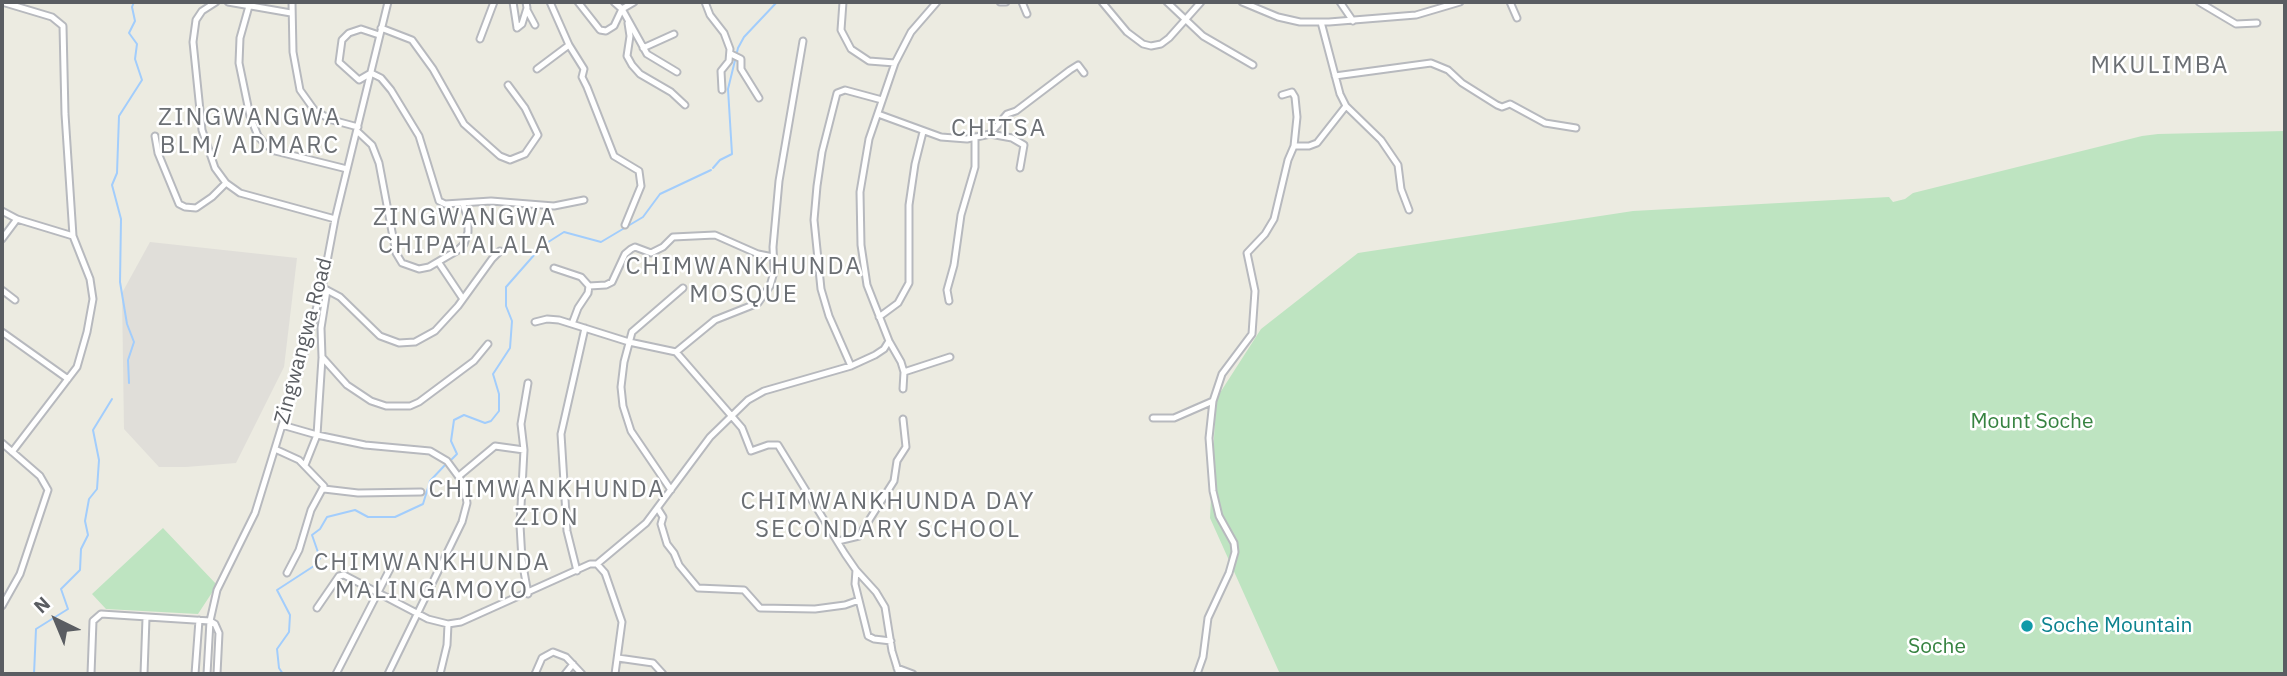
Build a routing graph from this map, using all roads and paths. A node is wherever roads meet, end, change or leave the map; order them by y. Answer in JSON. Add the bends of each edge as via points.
{"nodes":[{"id":1,"x":2,"y":2,"type":"edge"},
{"id":2,"x":216,"y":2,"type":"edge"},
{"id":3,"x":228,"y":2,"type":"edge"},
{"id":4,"x":292,"y":2,"type":"edge"},
{"id":5,"x":388,"y":2,"type":"edge"},
{"id":6,"x":494,"y":2,"type":"edge"},
{"id":7,"x":513,"y":2,"type":"edge"},
{"id":8,"x":526,"y":2,"type":"edge"},
{"id":9,"x":550,"y":2,"type":"edge"},
{"id":10,"x":578,"y":2,"type":"edge"},
{"id":11,"x":614,"y":2,"type":"edge"},
{"id":12,"x":634,"y":2,"type":"edge"},
{"id":13,"x":705,"y":2,"type":"edge"},
{"id":14,"x":843,"y":2,"type":"edge"},
{"id":15,"x":937,"y":2,"type":"edge"},
{"id":16,"x":1000,"y":2,"type":"edge"},
{"id":17,"x":1006,"y":2,"type":"edge"},
{"id":18,"x":1022,"y":2,"type":"edge"},
{"id":19,"x":1102,"y":2,"type":"edge"},
{"id":20,"x":1167,"y":2,"type":"edge"},
{"id":21,"x":1201,"y":2,"type":"edge"},
{"id":22,"x":1242,"y":2,"type":"edge"},
{"id":23,"x":1340,"y":2,"type":"edge"},
{"id":24,"x":1460,"y":2,"type":"edge"},
{"id":25,"x":1510,"y":2,"type":"edge"},
{"id":26,"x":2199,"y":2,"type":"edge"},
{"id":27,"x":249,"y":6,"type":"junction"},
{"id":28,"x":527,"y":9,"type":"junction"},
{"id":29,"x":622,"y":9,"type":"junction"},
{"id":30,"x":291,"y":13,"type":"junction"},
{"id":31,"x":1027,"y":14,"type":"dead end"},
{"id":32,"x":1517,"y":18,"type":"dead end"},
{"id":33,"x":1185,"y":21,"type":"junction"},
{"id":34,"x":1353,"y":21,"type":"junction"},
{"id":35,"x":1321,"y":22,"type":"junction"},
{"id":36,"x":628,"y":23,"type":"junction"},
{"id":37,"x":2257,"y":23,"type":"dead end"},
{"id":38,"x":535,"y":25,"type":"dead end"},
{"id":39,"x":380,"y":31,"type":"junction"},
{"id":40,"x":674,"y":34,"type":"dead end"},
{"id":41,"x":480,"y":39,"type":"dead end"},
{"id":42,"x":803,"y":41,"type":"dead end"},
{"id":43,"x":569,"y":46,"type":"junction"},
{"id":44,"x":643,"y":48,"type":"junction"},
{"id":45,"x":730,"y":54,"type":"junction"},
{"id":46,"x":895,"y":63,"type":"junction"},
{"id":47,"x":1253,"y":65,"type":"dead end"},
{"id":48,"x":537,"y":69,"type":"dead end"},
{"id":49,"x":677,"y":72,"type":"dead end"},
{"id":50,"x":371,"y":73,"type":"junction"},
{"id":51,"x":1084,"y":73,"type":"dead end"},
{"id":52,"x":1335,"y":76,"type":"junction"},
{"id":53,"x":508,"y":85,"type":"dead end"},
{"id":54,"x":722,"y":90,"type":"dead end"},
{"id":55,"x":1282,"y":96,"type":"dead end"},
{"id":56,"x":759,"y":98,"type":"dead end"},
{"id":57,"x":882,"y":100,"type":"junction"},
{"id":58,"x":685,"y":105,"type":"dead end"},
{"id":59,"x":1346,"y":106,"type":"junction"},
{"id":60,"x":878,"y":114,"type":"junction"},
{"id":61,"x":1576,"y":128,"type":"dead end"},
{"id":62,"x":357,"y":129,"type":"junction"},
{"id":63,"x":923,"y":132,"type":"junction"},
{"id":64,"x":990,"y":134,"type":"junction"},
{"id":65,"x":155,"y":136,"type":"dead end"},
{"id":66,"x":975,"y":138,"type":"junction"},
{"id":67,"x":1294,"y":146,"type":"junction"},
{"id":68,"x":347,"y":169,"type":"junction"},
{"id":69,"x":1020,"y":169,"type":"dead end"},
{"id":70,"x":226,"y":183,"type":"junction"},
{"id":71,"x":584,"y":200,"type":"dead end"},
{"id":72,"x":463,"y":204,"type":"junction"},
{"id":73,"x":1409,"y":210,"type":"dead end"},
{"id":74,"x":2,"y":211,"type":"edge"},
{"id":75,"x":17,"y":219,"type":"junction"},
{"id":76,"x":335,"y":219,"type":"junction"},
{"id":77,"x":625,"y":225,"type":"dead end"},
{"id":78,"x":73,"y":236,"type":"junction"},
{"id":79,"x":2,"y":239,"type":"edge"},
{"id":80,"x":500,"y":251,"type":"dead end"},
{"id":81,"x":773,"y":257,"type":"junction"},
{"id":82,"x":439,"y":263,"type":"junction"},
{"id":83,"x":554,"y":268,"type":"dead end"},
{"id":84,"x":589,"y":286,"type":"junction"},
{"id":85,"x":683,"y":288,"type":"dead end"},
{"id":86,"x":2,"y":289,"type":"edge"},
{"id":87,"x":324,"y":289,"type":"junction"},
{"id":88,"x":463,"y":299,"type":"junction"},
{"id":89,"x":15,"y":300,"type":"dead end"},
{"id":90,"x":949,"y":301,"type":"dead end"},
{"id":91,"x":879,"y":317,"type":"junction"},
{"id":92,"x":535,"y":321,"type":"dead end"},
{"id":93,"x":572,"y":324,"type":"junction"},
{"id":94,"x":585,"y":328,"type":"junction"},
{"id":95,"x":2,"y":332,"type":"edge"},
{"id":96,"x":889,"y":341,"type":"junction"},
{"id":97,"x":629,"y":342,"type":"junction"},
{"id":98,"x":488,"y":344,"type":"dead end"},
{"id":99,"x":676,"y":352,"type":"junction"},
{"id":100,"x":322,"y":357,"type":"junction"},
{"id":101,"x":950,"y":357,"type":"dead end"},
{"id":102,"x":851,"y":366,"type":"junction"},
{"id":103,"x":904,"y":372,"type":"junction"},
{"id":104,"x":68,"y":379,"type":"junction"},
{"id":105,"x":528,"y":383,"type":"dead end"},
{"id":106,"x":903,"y":389,"type":"dead end"},
{"id":107,"x":1213,"y":401,"type":"junction"},
{"id":108,"x":731,"y":415,"type":"junction"},
{"id":109,"x":1153,"y":418,"type":"dead end"},
{"id":110,"x":903,"y":419,"type":"dead end"},
{"id":111,"x":282,"y":425,"type":"junction"},
{"id":112,"x":317,"y":435,"type":"junction"},
{"id":113,"x":2,"y":443,"type":"edge"},
{"id":114,"x":275,"y":449,"type":"junction"},
{"id":115,"x":524,"y":450,"type":"junction"},
{"id":116,"x":12,"y":452,"type":"junction"},
{"id":117,"x":305,"y":465,"type":"junction"},
{"id":118,"x":459,"y":476,"type":"junction"},
{"id":119,"x":324,"y":489,"type":"junction"},
{"id":120,"x":671,"y":490,"type":"junction"},
{"id":121,"x":421,"y":492,"type":"dead end"},
{"id":122,"x":658,"y":509,"type":"junction"},
{"id":123,"x":838,"y":541,"type":"junction"},
{"id":124,"x":393,"y":564,"type":"dead end"},
{"id":125,"x":597,"y":564,"type":"junction"},
{"id":126,"x":856,"y":570,"type":"junction"},
{"id":127,"x":577,"y":571,"type":"junction"},
{"id":128,"x":288,"y":573,"type":"dead end"},
{"id":129,"x":380,"y":592,"type":"junction"},
{"id":130,"x":528,"y":594,"type":"junction"},
{"id":131,"x":859,"y":600,"type":"junction"},
{"id":132,"x":2,"y":606,"type":"edge"},
{"id":133,"x":317,"y":608,"type":"dead end"},
{"id":134,"x":417,"y":613,"type":"junction"},
{"id":135,"x":146,"y":618,"type":"junction"},
{"id":136,"x":199,"y":620,"type":"junction"},
{"id":137,"x":210,"y":621,"type":"junction"},
{"id":138,"x":448,"y":624,"type":"junction"},
{"id":139,"x":891,"y":641,"type":"junction"},
{"id":140,"x":618,"y":658,"type":"junction"},
{"id":141,"x":572,"y":664,"type":"junction"},
{"id":142,"x":898,"y":671,"type":"edge"},
{"id":143,"x":91,"y":674,"type":"edge"},
{"id":144,"x":144,"y":674,"type":"edge"},
{"id":145,"x":195,"y":674,"type":"edge"},
{"id":146,"x":207,"y":674,"type":"edge"},
{"id":147,"x":217,"y":674,"type":"edge"},
{"id":148,"x":336,"y":674,"type":"edge"},
{"id":149,"x":388,"y":674,"type":"edge"},
{"id":150,"x":440,"y":674,"type":"edge"},
{"id":151,"x":535,"y":674,"type":"edge"},
{"id":152,"x":565,"y":674,"type":"edge"},
{"id":153,"x":582,"y":674,"type":"edge"},
{"id":154,"x":615,"y":674,"type":"edge"},
{"id":155,"x":663,"y":674,"type":"edge"},
{"id":156,"x":913,"y":674,"type":"edge"},
{"id":157,"x":1197,"y":674,"type":"edge"}],
"edges":[{"from":1,"to":78,"type":"street","via":[[52,17],[63,26]]},
{"from":2,"to":70,"type":"street","via":[[196,19],[193,57],[205,142]]},
{"from":3,"to":27,"type":"street"},
{"from":4,"to":30,"type":"street"},
{"from":5,"to":39,"type":"street","name":"Zingwangwa Road"},
{"from":6,"to":41,"type":"street"},
{"from":7,"to":28,"type":"street","via":[[517,28]]},
{"from":8,"to":28,"type":"street"},
{"from":9,"to":43,"type":"street"},
{"from":10,"to":29,"type":"street","via":[[604,31],[611,29]]},
{"from":11,"to":29,"type":"street"},
{"from":12,"to":29,"type":"street"},
{"from":13,"to":45,"type":"street","via":[[724,33]]},
{"from":14,"to":46,"type":"street","via":[[841,30],[851,49],[869,61]]},
{"from":15,"to":46,"type":"street","via":[[911,32]]},
{"from":16,"to":17,"type":"street"},
{"from":18,"to":31,"type":"street"},
{"from":19,"to":33,"type":"street","via":[[1127,32],[1148,46],[1161,44]]},
{"from":20,"to":33,"type":"street"},
{"from":21,"to":33,"type":"street"},
{"from":22,"to":35,"type":"street","via":[[1278,17]]},
{"from":23,"to":34,"type":"street"},
{"from":24,"to":34,"type":"street","via":[[1416,15]]},
{"from":25,"to":32,"type":"street"},
{"from":26,"to":37,"type":"street","via":[[2236,24]]},
{"from":27,"to":30,"type":"street"},
{"from":27,"to":68,"type":"street","via":[[239,62],[258,136],[275,151]]},
{"from":28,"to":38,"type":"street"},
{"from":29,"to":36,"type":"street"},
{"from":30,"to":62,"type":"street","via":[[295,72],[305,100],[324,116]]},
{"from":33,"to":47,"type":"street"},
{"from":34,"to":35,"type":"street"},
{"from":35,"to":52,"type":"street"},
{"from":36,"to":44,"type":"street"},
{"from":36,"to":58,"type":"street","via":[[627,56],[632,65]]},
{"from":39,"to":50,"type":"street","name":"Zingwangwa Road"},
{"from":39,"to":50,"type":"street","via":[[357,29],[345,36],[339,51],[341,65],[359,80]]},
{"from":39,"to":53,"type":"street","via":[[412,40],[464,124],[510,160],[524,154],[538,135]]},
{"from":40,"to":44,"type":"street"},
{"from":42,"to":81,"type":"street","via":[[781,162]]},
{"from":43,"to":48,"type":"street"},
{"from":43,"to":77,"type":"street","via":[[584,69],[582,77],[614,156],[639,171],[641,186]]},
{"from":44,"to":49,"type":"street"},
{"from":45,"to":54,"type":"street","via":[[721,71]]},
{"from":45,"to":56,"type":"street","via":[[741,59],[741,69]]},
{"from":46,"to":57,"type":"street"},
{"from":50,"to":62,"type":"street","name":"Zingwangwa Road"},
{"from":50,"to":72,"type":"street","via":[[385,82],[415,126],[439,201]]},
{"from":51,"to":64,"type":"street","via":[[1078,65],[1070,70],[1007,114]]},
{"from":52,"to":59,"type":"street"},
{"from":52,"to":61,"type":"street","via":[[1431,63],[1497,105],[1510,104],[1545,123]]},
{"from":55,"to":67,"type":"street","via":[[1292,92],[1295,97]]},
{"from":57,"to":60,"type":"street"},
{"from":57,"to":102,"type":"street","via":[[845,90],[837,93],[817,186],[814,220],[821,289]]},
{"from":59,"to":67,"type":"street","via":[[1317,143]]},
{"from":59,"to":73,"type":"street","via":[[1381,140],[1398,165]]},
{"from":60,"to":63,"type":"street"},
{"from":60,"to":91,"type":"street","via":[[863,165],[859,219],[867,285]]},
{"from":62,"to":68,"type":"street","name":"Zingwangwa Road"},
{"from":62,"to":82,"type":"street","via":[[372,145],[379,163],[398,259],[419,269]]},
{"from":63,"to":66,"type":"street","via":[[948,139]]},
{"from":63,"to":91,"type":"street","via":[[909,205],[909,284],[898,303]]},
{"from":64,"to":66,"type":"street"},
{"from":64,"to":69,"type":"street","via":[[1024,143]]},
{"from":65,"to":70,"type":"street","via":[[179,204],[196,208]]},
{"from":66,"to":90,"type":"street","via":[[975,167],[961,215],[947,290]]},
{"from":67,"to":107,"type":"street","via":[[1274,219],[1247,253],[1255,291],[1252,334],[1222,374]]},
{"from":68,"to":76,"type":"street","name":"Zingwangwa Road"},
{"from":70,"to":76,"type":"street","via":[[246,195]]},
{"from":71,"to":72,"type":"street","via":[[562,205]]},
{"from":72,"to":82,"type":"street","via":[[466,239]]},
{"from":74,"to":75,"type":"street"},
{"from":75,"to":78,"type":"street"},
{"from":75,"to":79,"type":"street"},
{"from":76,"to":87,"type":"street","name":"Zingwangwa Road"},
{"from":78,"to":104,"type":"street","via":[[93,299],[79,359]]},
{"from":80,"to":88,"type":"street"},
{"from":81,"to":84,"type":"street","via":[[715,235],[673,237],[651,253],[631,249],[612,282]]},
{"from":81,"to":99,"type":"street","via":[[773,278],[758,303],[710,323]]},
{"from":82,"to":88,"type":"street"},
{"from":83,"to":84,"type":"street","via":[[581,277]]},
{"from":84,"to":93,"type":"street"},
{"from":85,"to":97,"type":"street","via":[[635,329]]},
{"from":86,"to":89,"type":"street"},
{"from":87,"to":88,"type":"street","via":[[340,297],[380,336],[399,343],[428,337]]},
{"from":87,"to":100,"type":"street"},
{"from":87,"to":111,"type":"street","name":"Zingwangwa Road"},
{"from":91,"to":96,"type":"street"},
{"from":92,"to":93,"type":"street"},
{"from":93,"to":94,"type":"street"},
{"from":94,"to":97,"type":"street"},
{"from":94,"to":127,"type":"street","via":[[561,434],[567,531]]},
{"from":95,"to":104,"type":"street"},
{"from":96,"to":102,"type":"street","via":[[876,355]]},
{"from":96,"to":103,"type":"street"},
{"from":97,"to":99,"type":"street"},
{"from":97,"to":120,"type":"street","via":[[621,387],[626,418]]},
{"from":98,"to":100,"type":"street","via":[[474,361],[410,406],[371,401],[358,394]]},
{"from":99,"to":108,"type":"street"},
{"from":100,"to":112,"type":"street"},
{"from":101,"to":103,"type":"street"},
{"from":102,"to":108,"type":"street","via":[[764,391]]},
{"from":103,"to":106,"type":"street"},
{"from":104,"to":116,"type":"street"},
{"from":105,"to":115,"type":"street","via":[[521,424]]},
{"from":107,"to":109,"type":"street","via":[[1174,418]]},
{"from":107,"to":157,"type":"street","via":[[1209,438],[1213,491],[1235,552],[1208,618]]},
{"from":108,"to":120,"type":"street"},
{"from":108,"to":123,"type":"street","via":[[746,433],[751,451],[778,445]]},
{"from":110,"to":123,"type":"street","via":[[906,447],[897,461],[894,481],[859,536]]},
{"from":111,"to":112,"type":"street"},
{"from":111,"to":114,"type":"street","name":"Zingwangwa Road"},
{"from":112,"to":117,"type":"street"},
{"from":112,"to":118,"type":"street","via":[[430,451],[447,461]]},
{"from":113,"to":116,"type":"street"},
{"from":114,"to":117,"type":"street"},
{"from":114,"to":137,"type":"street","name":"Zingwangwa Road","via":[[255,513],[217,590]]},
{"from":115,"to":118,"type":"street","via":[[495,446]]},
{"from":115,"to":130,"type":"street","via":[[521,542]]},
{"from":116,"to":132,"type":"street","via":[[40,476],[48,490],[20,574]]},
{"from":117,"to":119,"type":"street"},
{"from":118,"to":134,"type":"street","via":[[467,494],[466,511]]},
{"from":119,"to":121,"type":"street"},
{"from":119,"to":128,"type":"street"},
{"from":120,"to":122,"type":"street"},
{"from":122,"to":125,"type":"street"},
{"from":122,"to":131,"type":"street","via":[[667,544],[698,587],[744,590],[760,608],[822,609]]},
{"from":123,"to":126,"type":"street"},
{"from":124,"to":129,"type":"street"},
{"from":125,"to":127,"type":"street"},
{"from":125,"to":140,"type":"street","via":[[605,573],[620,615]]},
{"from":126,"to":131,"type":"street"},
{"from":126,"to":139,"type":"street","via":[[885,607]]},
{"from":127,"to":130,"type":"street"},
{"from":129,"to":133,"type":"street","via":[[341,575]]},
{"from":129,"to":134,"type":"street"},
{"from":129,"to":148,"type":"street"},
{"from":130,"to":138,"type":"street"},
{"from":131,"to":139,"type":"street","via":[[868,636]]},
{"from":134,"to":138,"type":"street"},
{"from":134,"to":149,"type":"street"},
{"from":135,"to":136,"type":"street"},
{"from":135,"to":143,"type":"street","via":[[101,614],[94,618]]},
{"from":135,"to":144,"type":"street"},
{"from":136,"to":137,"type":"street"},
{"from":136,"to":145,"type":"street"},
{"from":137,"to":146,"type":"street","name":"Zingwangwa Road"},
{"from":137,"to":147,"type":"street","via":[[219,633]]},
{"from":138,"to":150,"type":"street"},
{"from":139,"to":142,"type":"street"},
{"from":140,"to":154,"type":"street"},
{"from":140,"to":155,"type":"street","via":[[653,663]]},
{"from":141,"to":151,"type":"street","via":[[559,653],[547,653]]},
{"from":141,"to":152,"type":"street"},
{"from":141,"to":153,"type":"street"},
{"from":142,"to":156,"type":"street"}]}
